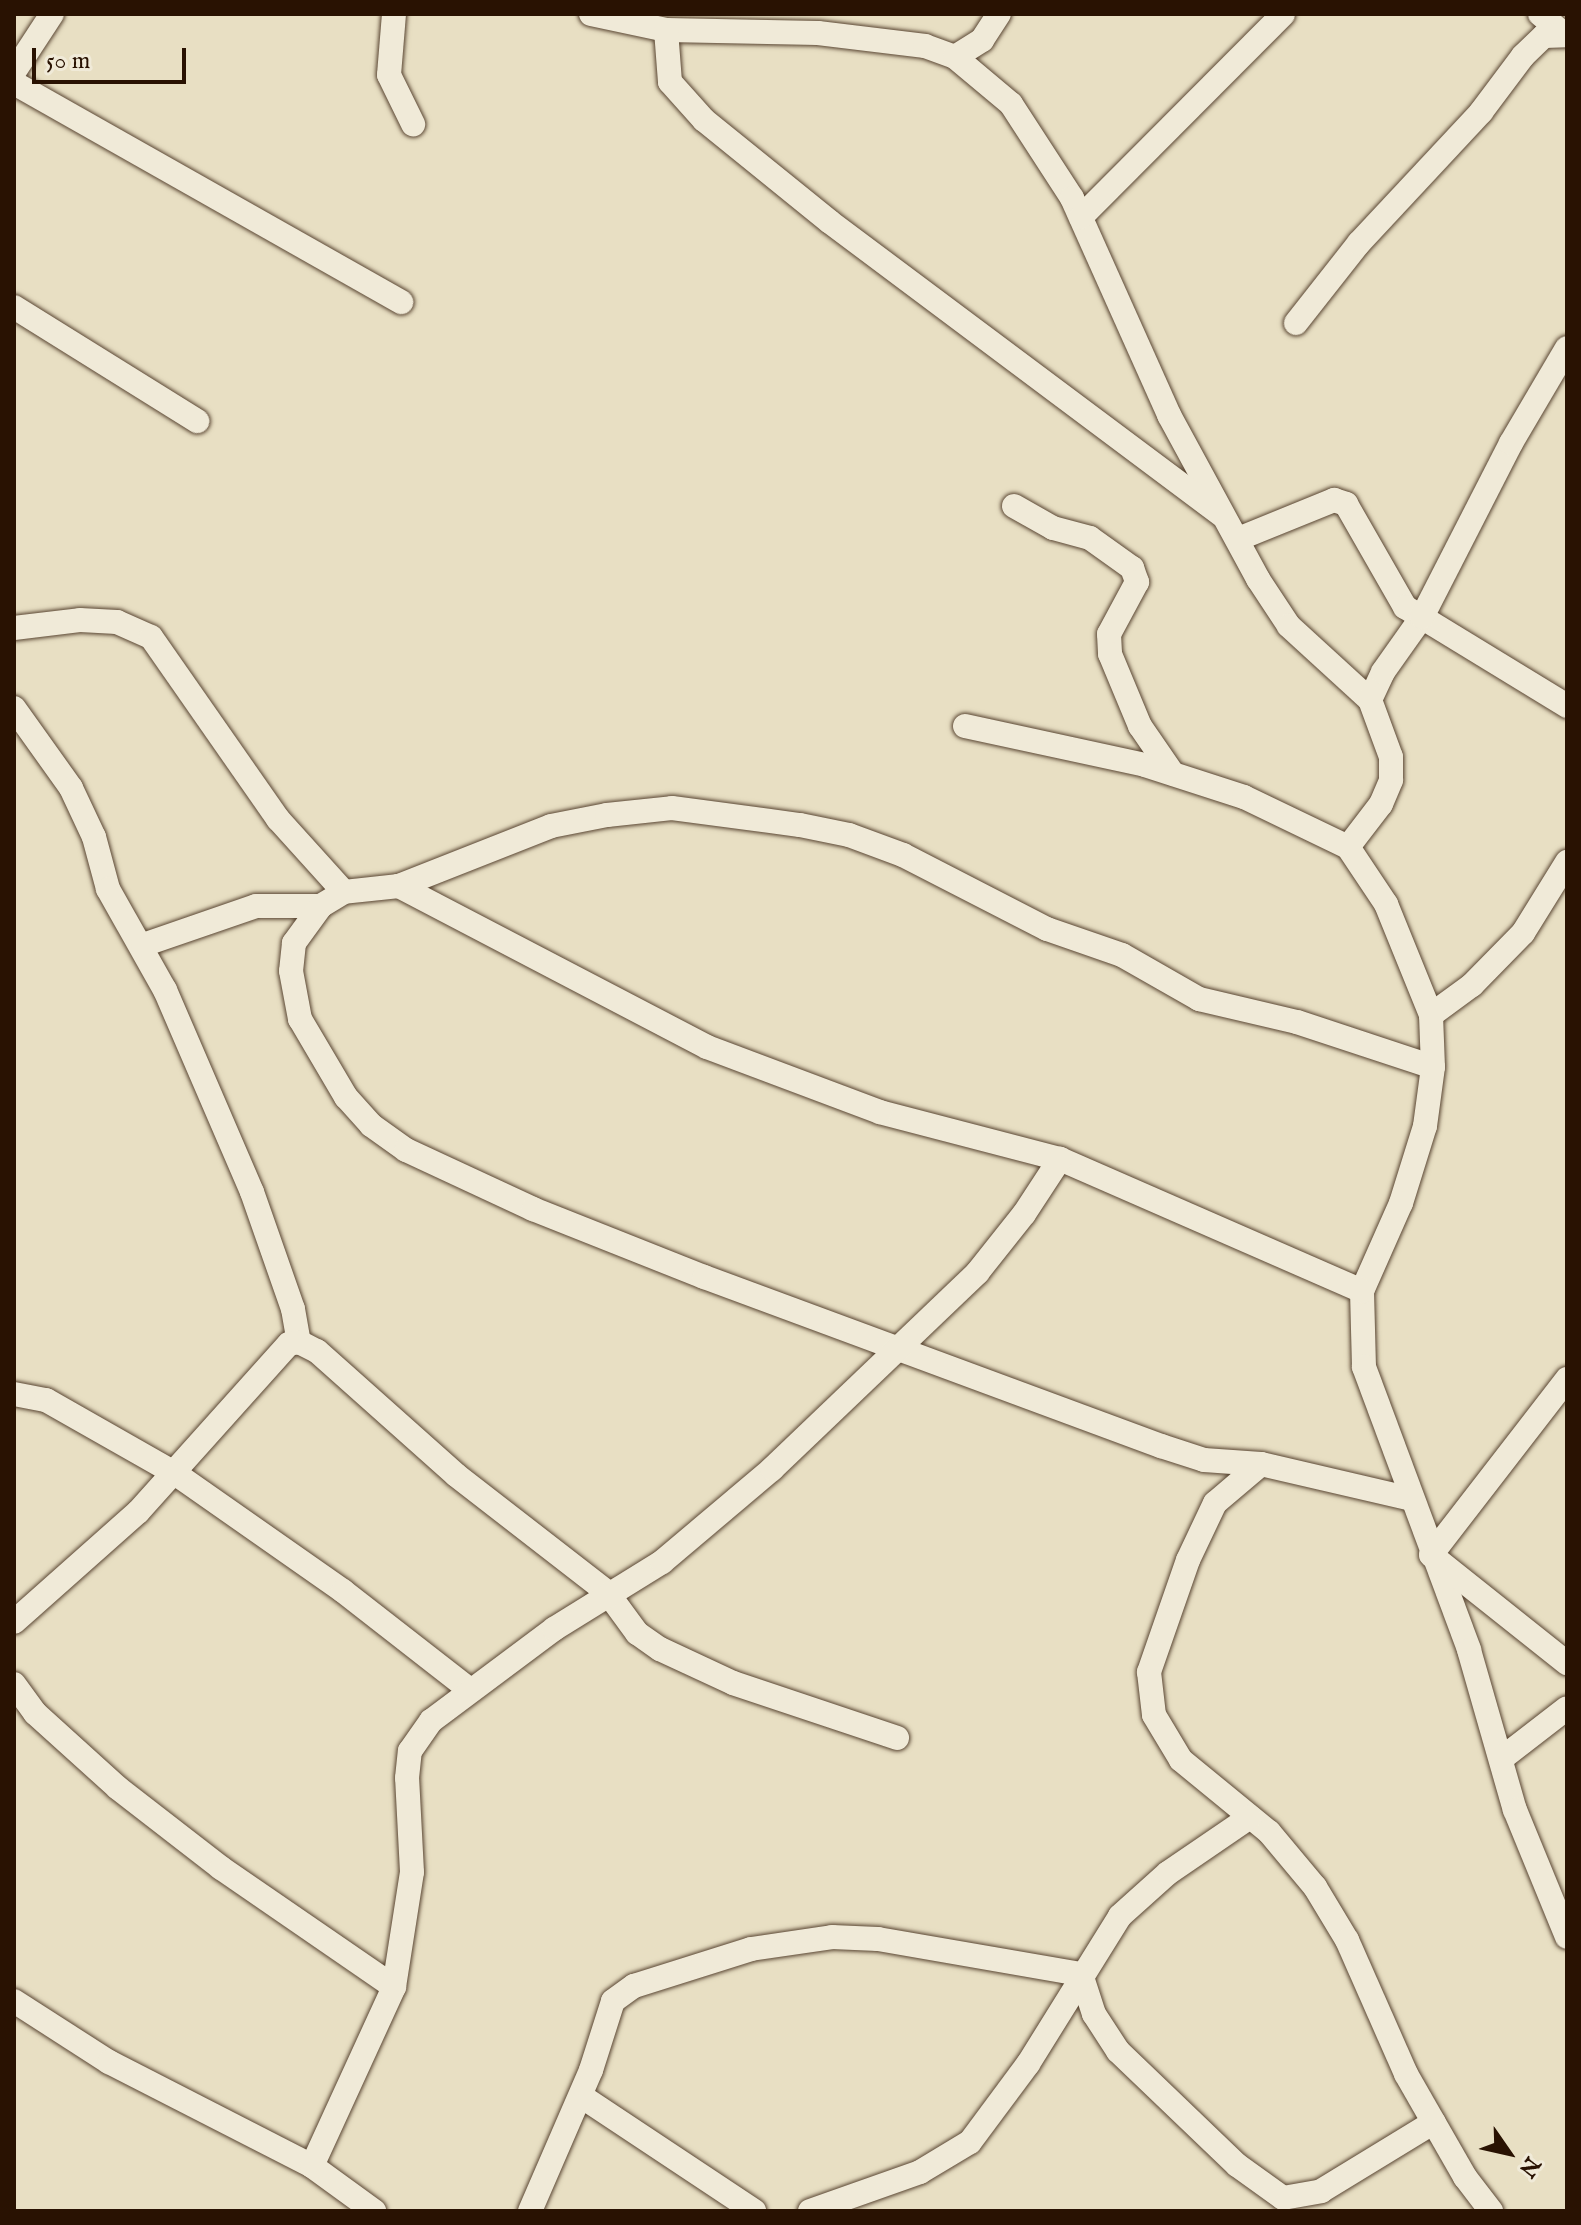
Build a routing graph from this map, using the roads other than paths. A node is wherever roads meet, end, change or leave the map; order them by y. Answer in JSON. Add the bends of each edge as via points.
{"nodes":[{"id":1,"x":52,"y":14,"type":"edge"},
{"id":2,"x":394,"y":14,"type":"edge"},
{"id":3,"x":591,"y":14,"type":"edge"},
{"id":4,"x":999,"y":14,"type":"edge"},
{"id":5,"x":1283,"y":14,"type":"edge"},
{"id":6,"x":1540,"y":14,"type":"edge"},
{"id":7,"x":666,"y":30,"type":"junction"},
{"id":8,"x":1565,"y":34,"type":"edge"},
{"id":9,"x":955,"y":57,"type":"junction"},
{"id":10,"x":14,"y":72,"type":"edge"},
{"id":11,"x":14,"y":83,"type":"edge"},
{"id":12,"x":413,"y":124,"type":"dead end"},
{"id":13,"x":1081,"y":217,"type":"junction"},
{"id":14,"x":401,"y":302,"type":"dead end"},
{"id":15,"x":14,"y":307,"type":"edge"},
{"id":16,"x":1296,"y":323,"type":"dead end"},
{"id":17,"x":1567,"y":348,"type":"edge"},
{"id":18,"x":197,"y":421,"type":"dead end"},
{"id":19,"x":1014,"y":506,"type":"dead end"},
{"id":20,"x":1234,"y":530,"type":"junction"},
{"id":21,"x":1422,"y":617,"type":"junction"},
{"id":22,"x":14,"y":628,"type":"edge"},
{"id":23,"x":1370,"y":700,"type":"junction"},
{"id":24,"x":1567,"y":706,"type":"edge"},
{"id":25,"x":14,"y":708,"type":"edge"},
{"id":26,"x":965,"y":726,"type":"dead end"},
{"id":27,"x":1173,"y":774,"type":"junction"},
{"id":28,"x":1348,"y":847,"type":"junction"},
{"id":29,"x":1567,"y":862,"type":"edge"},
{"id":30,"x":399,"y":886,"type":"junction"},
{"id":31,"x":344,"y":892,"type":"junction"},
{"id":32,"x":321,"y":906,"type":"junction"},
{"id":33,"x":143,"y":945,"type":"junction"},
{"id":34,"x":1431,"y":1015,"type":"junction"},
{"id":35,"x":1433,"y":1067,"type":"junction"},
{"id":36,"x":1060,"y":1159,"type":"junction"},
{"id":37,"x":1362,"y":1291,"type":"junction"},
{"id":38,"x":299,"y":1342,"type":"junction"},
{"id":39,"x":894,"y":1349,"type":"junction"},
{"id":40,"x":1567,"y":1379,"type":"edge"},
{"id":41,"x":14,"y":1394,"type":"edge"},
{"id":42,"x":1261,"y":1464,"type":"junction"},
{"id":43,"x":176,"y":1474,"type":"junction"},
{"id":44,"x":1411,"y":1499,"type":"junction"},
{"id":45,"x":1431,"y":1555,"type":"junction"},
{"id":46,"x":607,"y":1592,"type":"junction"},
{"id":47,"x":14,"y":1622,"type":"edge"},
{"id":48,"x":1567,"y":1663,"type":"edge"},
{"id":49,"x":14,"y":1684,"type":"edge"},
{"id":50,"x":469,"y":1689,"type":"junction"},
{"id":51,"x":1567,"y":1708,"type":"edge"},
{"id":52,"x":897,"y":1738,"type":"dead end"},
{"id":53,"x":1501,"y":1759,"type":"junction"},
{"id":54,"x":1250,"y":1817,"type":"junction"},
{"id":55,"x":1567,"y":1937,"type":"edge"},
{"id":56,"x":1081,"y":1974,"type":"junction"},
{"id":57,"x":394,"y":1987,"type":"junction"},
{"id":58,"x":14,"y":2001,"type":"edge"},
{"id":59,"x":581,"y":2096,"type":"junction"},
{"id":60,"x":1434,"y":2122,"type":"junction"},
{"id":61,"x":312,"y":2166,"type":"junction"},
{"id":62,"x":374,"y":2211,"type":"edge"},
{"id":63,"x":530,"y":2211,"type":"edge"},
{"id":64,"x":754,"y":2211,"type":"edge"},
{"id":65,"x":810,"y":2211,"type":"edge"},
{"id":66,"x":1491,"y":2211,"type":"edge"}],
"edges":[{"from":1,"to":10,"type":"street"},
{"from":2,"to":12,"type":"street","via":[[389,75]]},
{"from":3,"to":7,"type":"street"},
{"from":4,"to":9,"type":"street","via":[[982,40]]},
{"from":5,"to":13,"type":"street"},
{"from":6,"to":8,"type":"street"},
{"from":7,"to":9,"type":"street","via":[[859,37],[925,46]]},
{"from":7,"to":20,"type":"street","via":[[670,82],[704,120]]},
{"from":8,"to":16,"type":"street","via":[[1544,36],[1523,56],[1481,112],[1359,243]]},
{"from":9,"to":13,"type":"street","via":[[1011,104],[1036,136]]},
{"from":11,"to":14,"type":"street"},
{"from":13,"to":20,"type":"street","via":[[1169,415]]},
{"from":15,"to":18,"type":"street"},
{"from":17,"to":21,"type":"street","via":[[1511,443]]},
{"from":19,"to":27,"type":"street","via":[[1053,528],[1090,538],[1132,568],[1137,582],[1109,634],[1110,654],[1140,726]]},
{"from":20,"to":21,"type":"street","via":[[1334,500],[1346,504],[1366,532],[1396,595]]},
{"from":20,"to":23,"type":"street","via":[[1289,626]]},
{"from":21,"to":23,"type":"street"},
{"from":21,"to":24,"type":"street"},
{"from":22,"to":31,"type":"street","via":[[117,622],[151,637],[278,819]]},
{"from":23,"to":28,"type":"street","via":[[1391,757],[1391,780],[1381,804]]},
{"from":25,"to":33,"type":"street","via":[[71,788],[94,837],[108,889]]},
{"from":26,"to":27,"type":"street"},
{"from":27,"to":28,"type":"street","via":[[1244,797]]},
{"from":28,"to":34,"type":"street","via":[[1386,904]]},
{"from":29,"to":34,"type":"street","via":[[1523,933],[1472,985]]},
{"from":30,"to":31,"type":"street"},
{"from":30,"to":35,"type":"street","via":[[551,826],[607,815],[672,808],[800,825],[849,835],[903,855],[1047,929],[1122,955],[1199,999],[1297,1022]]},
{"from":30,"to":36,"type":"street","via":[[707,1047],[880,1112]]},
{"from":31,"to":32,"type":"street"},
{"from":32,"to":33,"type":"street","via":[[256,906]]},
{"from":32,"to":39,"type":"street","via":[[294,943],[291,971],[300,1019],[346,1097],[371,1125],[406,1150],[533,1209]]},
{"from":33,"to":38,"type":"street","via":[[252,1192],[293,1309]]},
{"from":34,"to":35,"type":"street"},
{"from":35,"to":37,"type":"street","via":[[1425,1126],[1401,1203]]},
{"from":36,"to":37,"type":"street"},
{"from":36,"to":39,"type":"street","via":[[991,1256]]},
{"from":37,"to":44,"type":"street","via":[[1364,1367]]},
{"from":38,"to":43,"type":"street","via":[[280,1354]]},
{"from":38,"to":46,"type":"street","via":[[317,1351],[456,1475]]},
{"from":39,"to":42,"type":"street","via":[[1204,1460]]},
{"from":39,"to":46,"type":"street","via":[[707,1527],[662,1562]]},
{"from":40,"to":45,"type":"street"},
{"from":41,"to":43,"type":"street","via":[[61,1407]]},
{"from":42,"to":44,"type":"street"},
{"from":42,"to":54,"type":"street","via":[[1215,1503],[1165,1618],[1149,1672],[1154,1715],[1181,1760]]},
{"from":43,"to":47,"type":"street"},
{"from":43,"to":50,"type":"street","via":[[343,1591]]},
{"from":44,"to":45,"type":"street"},
{"from":45,"to":48,"type":"street"},
{"from":45,"to":53,"type":"street","via":[[1469,1650]]},
{"from":46,"to":50,"type":"street"},
{"from":46,"to":52,"type":"street","via":[[637,1633],[689,1667]]},
{"from":49,"to":57,"type":"street","via":[[35,1713],[118,1788],[221,1868]]},
{"from":50,"to":57,"type":"street","via":[[431,1721],[410,1751],[412,1872]]},
{"from":51,"to":53,"type":"street"},
{"from":53,"to":55,"type":"street","via":[[1515,1810]]},
{"from":54,"to":56,"type":"street","via":[[1168,1873],[1120,1916]]},
{"from":54,"to":60,"type":"street","via":[[1315,1887],[1347,1940],[1406,2074]]},
{"from":56,"to":59,"type":"street","via":[[878,1939],[832,1937],[751,1949],[634,1986],[613,2001]]},
{"from":56,"to":60,"type":"street","via":[[1094,2014],[1118,2051],[1237,2165],[1283,2198],[1321,2191]]},
{"from":56,"to":65,"type":"street","via":[[1028,2064],[970,2142],[920,2172]]},
{"from":57,"to":61,"type":"street"},
{"from":58,"to":61,"type":"street","via":[[109,2062]]},
{"from":59,"to":63,"type":"street"},
{"from":59,"to":64,"type":"street"},
{"from":60,"to":66,"type":"street"},
{"from":61,"to":62,"type":"street"}]}
